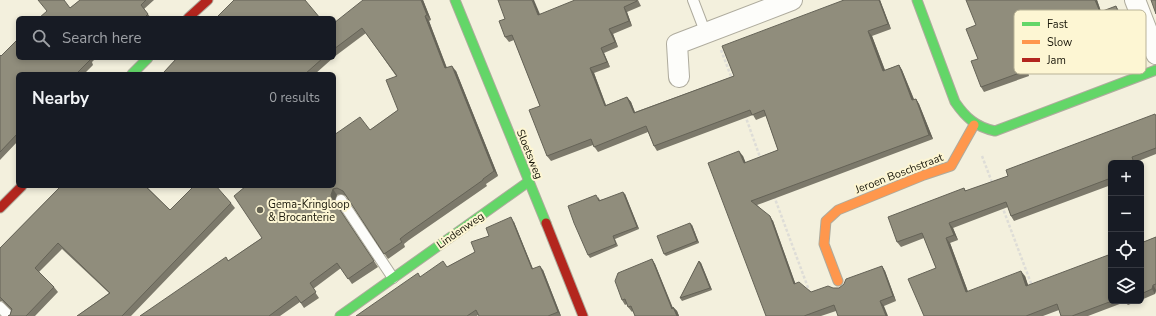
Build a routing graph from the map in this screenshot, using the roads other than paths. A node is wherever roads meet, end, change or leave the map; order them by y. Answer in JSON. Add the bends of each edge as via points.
{"nodes":[{"id":1,"x":208,"y":0,"type":"edge"},
{"id":2,"x":455,"y":0,"type":"edge"},
{"id":3,"x":693,"y":0,"type":"edge"},
{"id":4,"x":792,"y":0,"type":"edge"},
{"id":5,"x":917,"y":0,"type":"edge"},
{"id":6,"x":1135,"y":0,"type":"edge"},
{"id":7,"x":1139,"y":10,"type":"edge"},
{"id":8,"x":190,"y":16,"type":"edge"},
{"id":9,"x":1146,"y":28,"type":"edge"},
{"id":10,"x":710,"y":32,"type":"junction"},
{"id":11,"x":1156,"y":54,"type":"edge"},
{"id":12,"x":146,"y":60,"type":"edge"},
{"id":13,"x":1156,"y":70,"type":"edge"},
{"id":14,"x":134,"y":72,"type":"edge"},
{"id":15,"x":1145,"y":74,"type":"edge"},
{"id":16,"x":1146,"y":74,"type":"edge"},
{"id":17,"x":679,"y":77,"type":"dead end"},
{"id":18,"x":973,"y":127,"type":"junction"},
{"id":19,"x":528,"y":182,"type":"junction"},
{"id":20,"x":20,"y":188,"type":"edge"},
{"id":21,"x":341,"y":200,"type":"edge"},
{"id":22,"x":0,"y":208,"type":"edge"},
{"id":23,"x":393,"y":278,"type":"junction"},
{"id":24,"x":838,"y":281,"type":"dead end"},
{"id":25,"x":0,"y":307,"type":"edge"},
{"id":26,"x":9,"y":316,"type":"edge"},
{"id":27,"x":340,"y":316,"type":"edge"},
{"id":28,"x":583,"y":316,"type":"edge"}],
"edges":[{"from":1,"to":8,"type":"street"},
{"from":2,"to":19,"type":"street","name":"Sloetsweg"},
{"from":3,"to":10,"type":"lane"},
{"from":4,"to":10,"type":"street"},
{"from":5,"to":18,"type":"street","via":[[955,102]]},
{"from":6,"to":7,"type":"street"},
{"from":9,"to":11,"type":"street"},
{"from":10,"to":17,"type":"street","via":[[677,44]]},
{"from":12,"to":14,"type":"street"},
{"from":13,"to":16,"type":"street"},
{"from":15,"to":18,"type":"street","via":[[995,131]]},
{"from":18,"to":24,"type":"street","name":"Jeroen Boschstraat","via":[[951,166],[838,210],[826,221],[824,244]]},
{"from":19,"to":23,"type":"street","name":"Lindenweg"},
{"from":19,"to":28,"type":"street","name":"Sloetsweg"},
{"from":20,"to":22,"type":"street"},
{"from":21,"to":23,"type":"lane"},
{"from":23,"to":27,"type":"street","name":"Lindenweg"},
{"from":25,"to":26,"type":"lane"}]}
